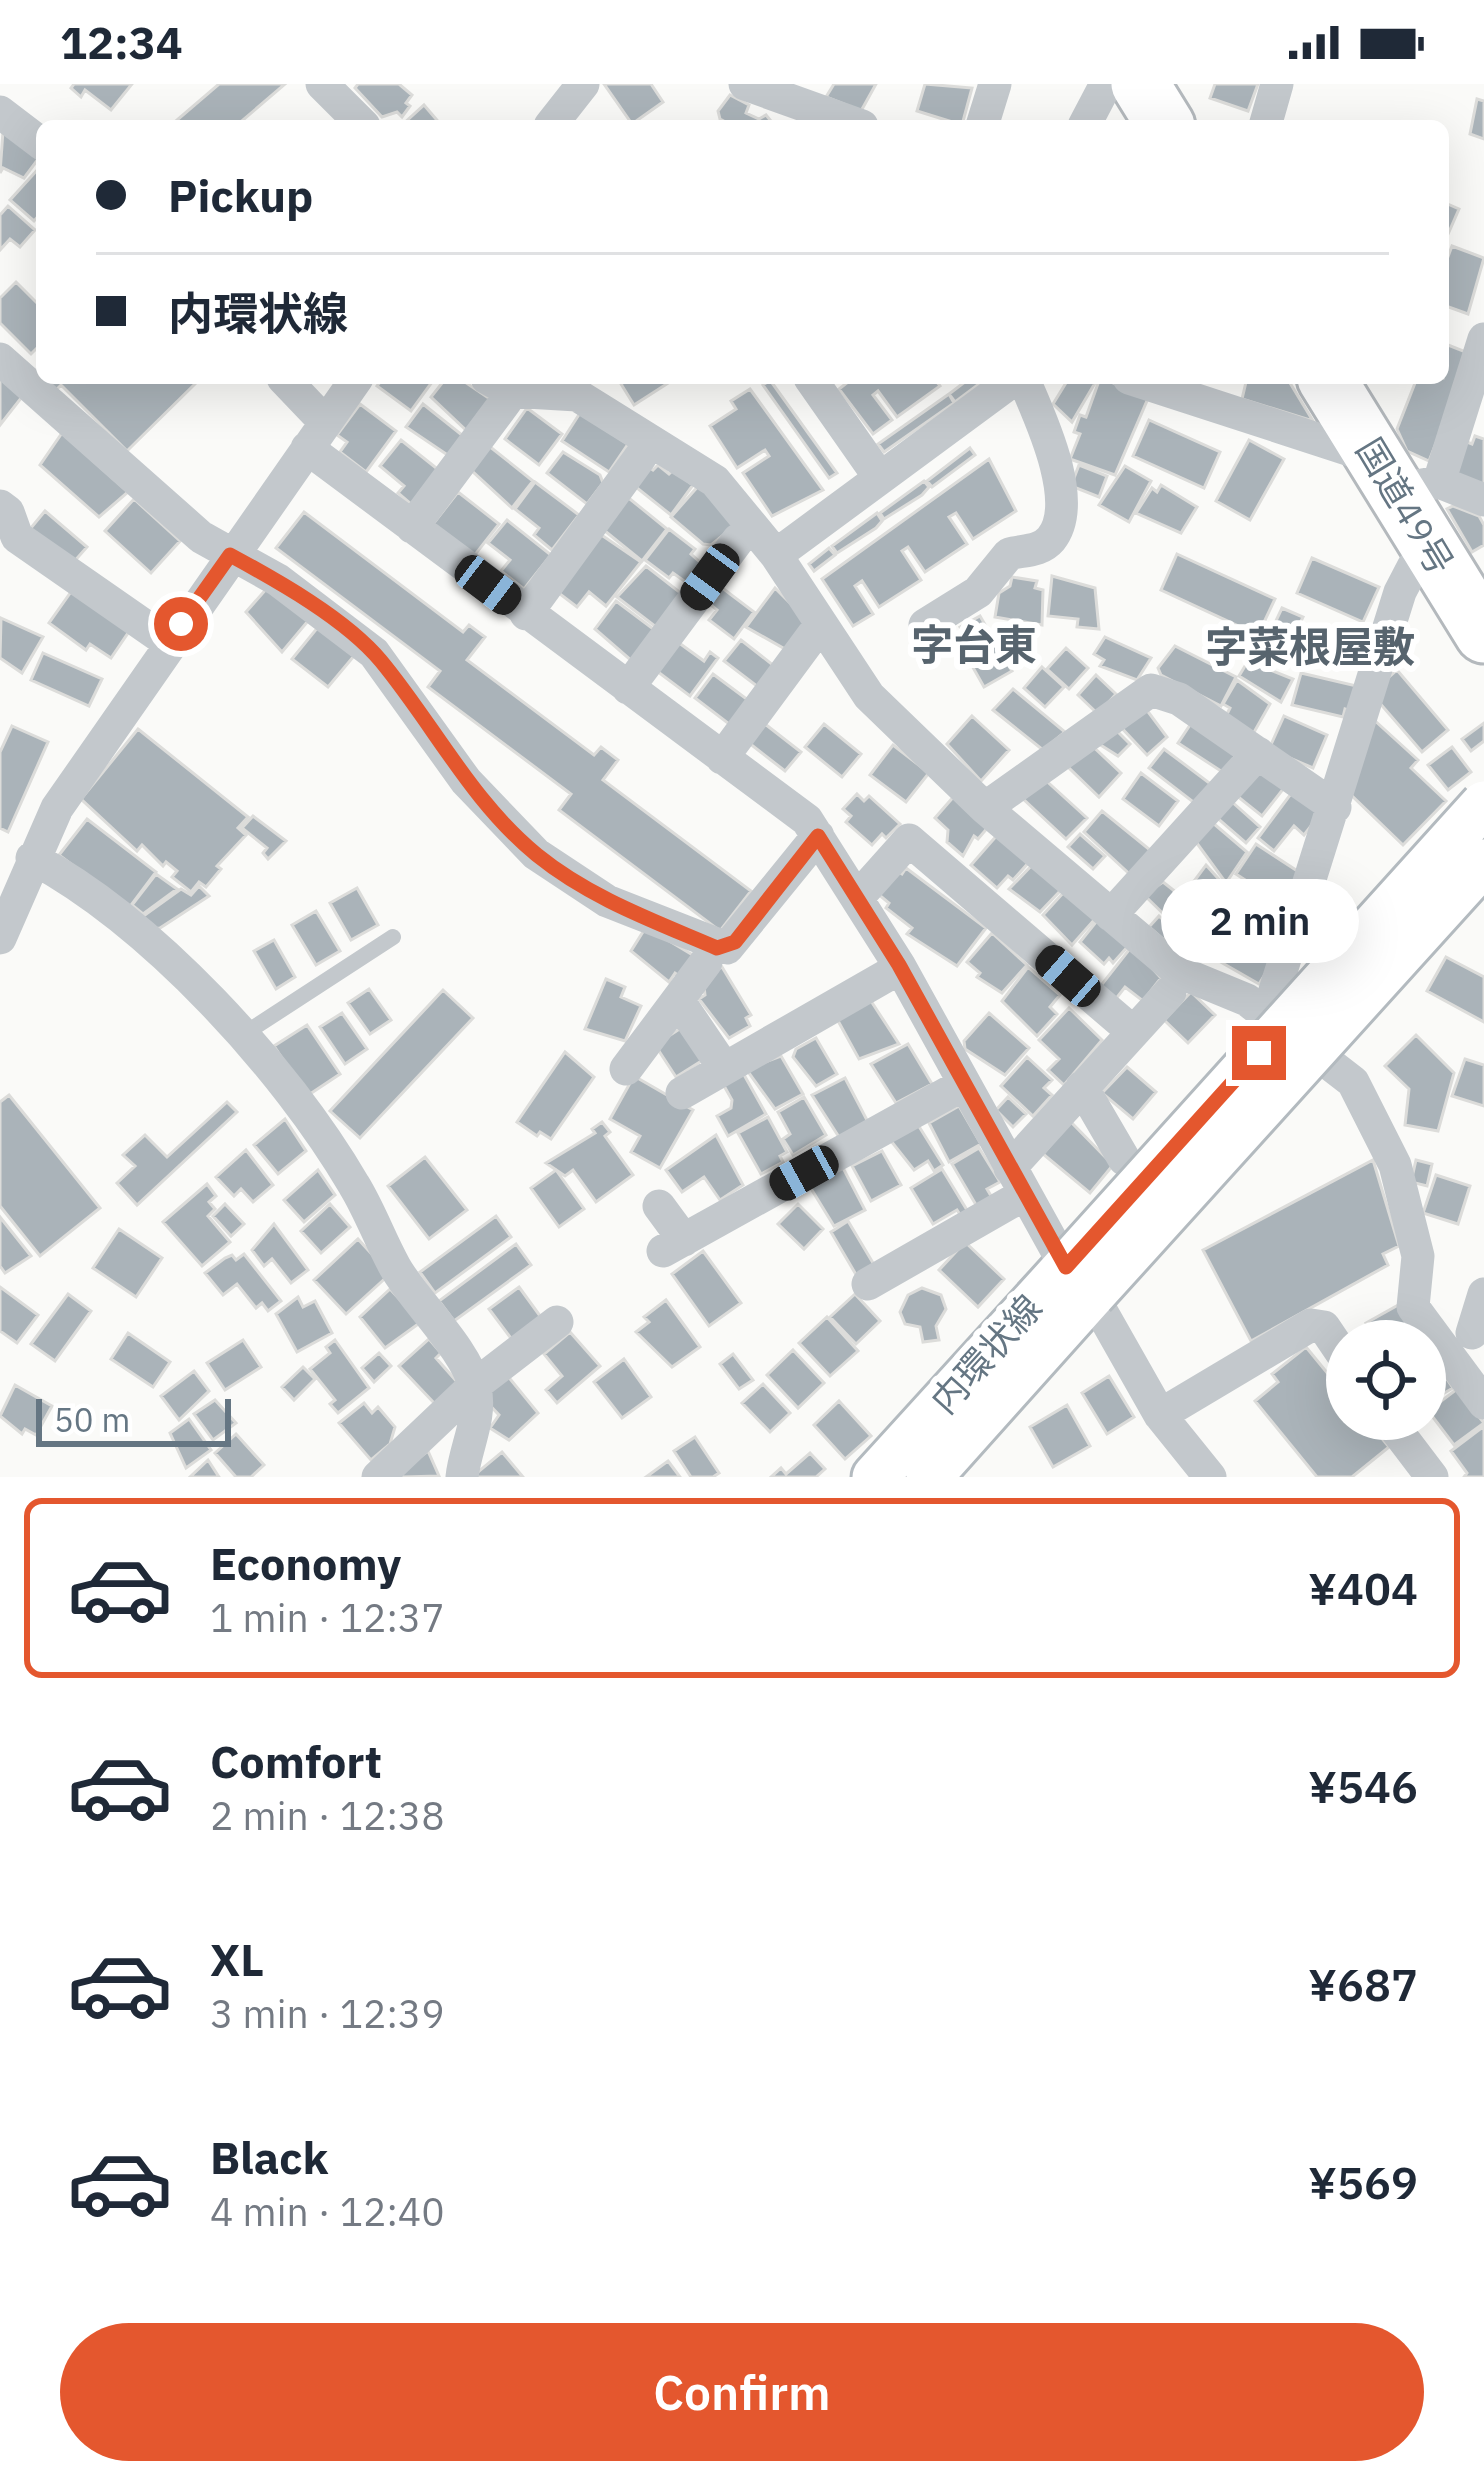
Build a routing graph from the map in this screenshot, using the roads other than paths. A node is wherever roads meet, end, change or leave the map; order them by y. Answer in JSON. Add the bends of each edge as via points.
{"nodes":[{"id":1,"x":322,"y":84,"type":"edge"},
{"id":2,"x":583,"y":84,"type":"edge"},
{"id":3,"x":745,"y":84,"type":"edge"},
{"id":4,"x":995,"y":84,"type":"edge"},
{"id":5,"x":1106,"y":84,"type":"edge"},
{"id":6,"x":1140,"y":84,"type":"edge"},
{"id":7,"x":1277,"y":84,"type":"edge"},
{"id":8,"x":0,"y":112,"type":"edge"},
{"id":9,"x":358,"y":120,"type":"edge"},
{"id":10,"x":555,"y":120,"type":"edge"},
{"id":11,"x":845,"y":120,"type":"edge"},
{"id":12,"x":984,"y":120,"type":"edge"},
{"id":13,"x":1087,"y":120,"type":"edge"},
{"id":14,"x":1162,"y":120,"type":"edge"},
{"id":15,"x":1267,"y":120,"type":"edge"},
{"id":16,"x":36,"y":139,"type":"edge"},
{"id":17,"x":1484,"y":340,"type":"edge"},
{"id":18,"x":0,"y":359,"type":"edge"},
{"id":19,"x":287,"y":384,"type":"edge"},
{"id":20,"x":352,"y":384,"type":"edge"},
{"id":21,"x":815,"y":384,"type":"edge"},
{"id":22,"x":1011,"y":384,"type":"edge"},
{"id":23,"x":1022,"y":384,"type":"edge"},
{"id":24,"x":1147,"y":384,"type":"edge"},
{"id":25,"x":1330,"y":384,"type":"edge"},
{"id":26,"x":497,"y":390,"type":"edge"},
{"id":27,"x":316,"y":434,"type":"junction"},
{"id":28,"x":641,"y":456,"type":"dead end"},
{"id":29,"x":1404,"y":477,"type":"junction"},
{"id":30,"x":880,"y":478,"type":"junction"},
{"id":31,"x":1484,"y":500,"type":"edge"},
{"id":32,"x":0,"y":506,"type":"edge"},
{"id":33,"x":412,"y":527,"type":"junction"},
{"id":34,"x":738,"y":539,"type":"dead end"},
{"id":35,"x":1432,"y":550,"type":"junction"},
{"id":36,"x":230,"y":555,"type":"junction"},
{"id":37,"x":776,"y":555,"type":"junction"},
{"id":38,"x":526,"y":614,"type":"junction"},
{"id":39,"x":926,"y":625,"type":"dead end"},
{"id":40,"x":813,"y":634,"type":"dead end"},
{"id":41,"x":1484,"y":634,"type":"edge"},
{"id":42,"x":168,"y":642,"type":"junction"},
{"id":43,"x":628,"y":688,"type":"junction"},
{"id":44,"x":1258,"y":753,"type":"junction"},
{"id":45,"x":722,"y":758,"type":"junction"},
{"id":46,"x":1484,"y":804,"type":"edge"},
{"id":47,"x":1335,"y":807,"type":"junction"},
{"id":48,"x":986,"y":808,"type":"junction"},
{"id":49,"x":818,"y":836,"type":"junction"},
{"id":50,"x":32,"y":858,"type":"junction"},
{"id":51,"x":1484,"y":862,"type":"edge"},
{"id":52,"x":859,"y":896,"type":"junction"},
{"id":53,"x":1112,"y":915,"type":"junction"},
{"id":54,"x":393,"y":937,"type":"dead end"},
{"id":55,"x":0,"y":938,"type":"edge"},
{"id":56,"x":706,"y":962,"type":"dead end"},
{"id":57,"x":900,"y":968,"type":"junction"},
{"id":58,"x":1170,"y":992,"type":"dead end"},
{"id":59,"x":678,"y":1000,"type":"junction"},
{"id":60,"x":1267,"y":1016,"type":"junction"},
{"id":61,"x":1132,"y":1031,"type":"junction"},
{"id":62,"x":240,"y":1036,"type":"junction"},
{"id":63,"x":626,"y":1069,"type":"dead end"},
{"id":64,"x":724,"y":1069,"type":"junction"},
{"id":65,"x":964,"y":1084,"type":"junction"},
{"id":66,"x":1082,"y":1088,"type":"junction"},
{"id":67,"x":682,"y":1093,"type":"dead end"},
{"id":68,"x":1124,"y":1159,"type":"dead end"},
{"id":69,"x":1018,"y":1181,"type":"junction"},
{"id":70,"x":659,"y":1206,"type":"dead end"},
{"id":71,"x":1079,"y":1281,"type":"junction"},
{"id":72,"x":868,"y":1284,"type":"dead end"},
{"id":73,"x":1484,"y":1294,"type":"edge"},
{"id":74,"x":557,"y":1322,"type":"dead end"},
{"id":75,"x":1326,"y":1330,"type":"edge"},
{"id":76,"x":1472,"y":1334,"type":"dead end"},
{"id":77,"x":475,"y":1385,"type":"junction"},
{"id":78,"x":1484,"y":1403,"type":"edge"},
{"id":79,"x":1160,"y":1415,"type":"junction"},
{"id":80,"x":1404,"y":1440,"type":"edge"},
{"id":81,"x":378,"y":1477,"type":"edge"},
{"id":82,"x":462,"y":1477,"type":"edge"},
{"id":83,"x":875,"y":1477,"type":"edge"},
{"id":84,"x":929,"y":1477,"type":"edge"},
{"id":85,"x":1210,"y":1477,"type":"edge"},
{"id":86,"x":1432,"y":1477,"type":"edge"}],
"edges":[{"from":1,"to":9,"type":"street"},
{"from":2,"to":10,"type":"street"},
{"from":3,"to":11,"type":"street"},
{"from":4,"to":12,"type":"street"},
{"from":5,"to":13,"type":"street"},
{"from":6,"to":14,"type":"highway"},
{"from":7,"to":15,"type":"street"},
{"from":8,"to":16,"type":"street"},
{"from":17,"to":29,"type":"street"},
{"from":18,"to":36,"type":"street"},
{"from":19,"to":27,"type":"street"},
{"from":20,"to":27,"type":"street"},
{"from":21,"to":30,"type":"street"},
{"from":22,"to":30,"type":"street"},
{"from":23,"to":39,"type":"street","via":[[1053,449],[1059,522],[1050,540],[1009,554],[978,592]]},
{"from":24,"to":29,"type":"street"},
{"from":25,"to":29,"type":"highway","name":"国道49号"},
{"from":26,"to":33,"type":"street"},
{"from":26,"to":37,"type":"street","via":[[577,395],[715,481]]},
{"from":27,"to":33,"type":"street"},
{"from":27,"to":36,"type":"street"},
{"from":28,"to":38,"type":"street"},
{"from":29,"to":31,"type":"street"},
{"from":29,"to":35,"type":"highway","name":"国道49号"},
{"from":30,"to":37,"type":"street"},
{"from":32,"to":42,"type":"street","via":[[17,537]]},
{"from":33,"to":38,"type":"street"},
{"from":34,"to":43,"type":"street"},
{"from":35,"to":41,"type":"highway","name":"国道49号"},
{"from":35,"to":47,"type":"street","via":[[1400,592]]},
{"from":36,"to":42,"type":"street"},
{"from":36,"to":49,"type":"street","via":[[278,580],[374,653],[480,796],[536,854],[607,902],[727,948]]},
{"from":37,"to":48,"type":"street","via":[[869,696]]},
{"from":38,"to":43,"type":"street"},
{"from":40,"to":45,"type":"street"},
{"from":42,"to":50,"type":"street"},
{"from":43,"to":45,"type":"street"},
{"from":44,"to":47,"type":"street"},
{"from":44,"to":48,"type":"street","via":[[1179,699],[1150,690]]},
{"from":44,"to":53,"type":"street"},
{"from":45,"to":49,"type":"street"},
{"from":46,"to":71,"type":"street","name":"内環状線","bridge":true},
{"from":47,"to":60,"type":"street"},
{"from":48,"to":53,"type":"street"},
{"from":49,"to":52,"type":"street"},
{"from":50,"to":55,"type":"street"},
{"from":50,"to":62,"type":"street","via":[[119,916]]},
{"from":51,"to":71,"type":"street","name":"内環状線","bridge":true},
{"from":52,"to":57,"type":"street"},
{"from":52,"to":61,"type":"street","via":[[909,840]]},
{"from":53,"to":60,"type":"street","via":[[1179,972]]},
{"from":54,"to":62,"type":"lane"},
{"from":56,"to":59,"type":"street"},
{"from":57,"to":64,"type":"street"},
{"from":57,"to":65,"type":"street"},
{"from":58,"to":61,"type":"street"},
{"from":59,"to":63,"type":"street"},
{"from":59,"to":64,"type":"street"},
{"from":60,"to":78,"type":"street","via":[[1353,1082],[1395,1165],[1418,1256],[1413,1307]]},
{"from":61,"to":66,"type":"street"},
{"from":62,"to":77,"type":"street","via":[[302,1107]]},
{"from":64,"to":67,"type":"street"},
{"from":65,"to":69,"type":"street"},
{"from":65,"to":70,"type":"street","via":[[673,1246]]},
{"from":66,"to":68,"type":"street"},
{"from":66,"to":69,"type":"street"},
{"from":69,"to":71,"type":"street"},
{"from":69,"to":72,"type":"street"},
{"from":71,"to":79,"type":"street"},
{"from":71,"to":83,"type":"street","name":"内環状線"},
{"from":71,"to":84,"type":"street","name":"内環状線"},
{"from":73,"to":76,"type":"street"},
{"from":74,"to":77,"type":"street"},
{"from":75,"to":79,"type":"street","via":[[1311,1325]]},
{"from":77,"to":81,"type":"street"},
{"from":77,"to":82,"type":"street"},
{"from":79,"to":85,"type":"street"},
{"from":80,"to":86,"type":"street"}]}
